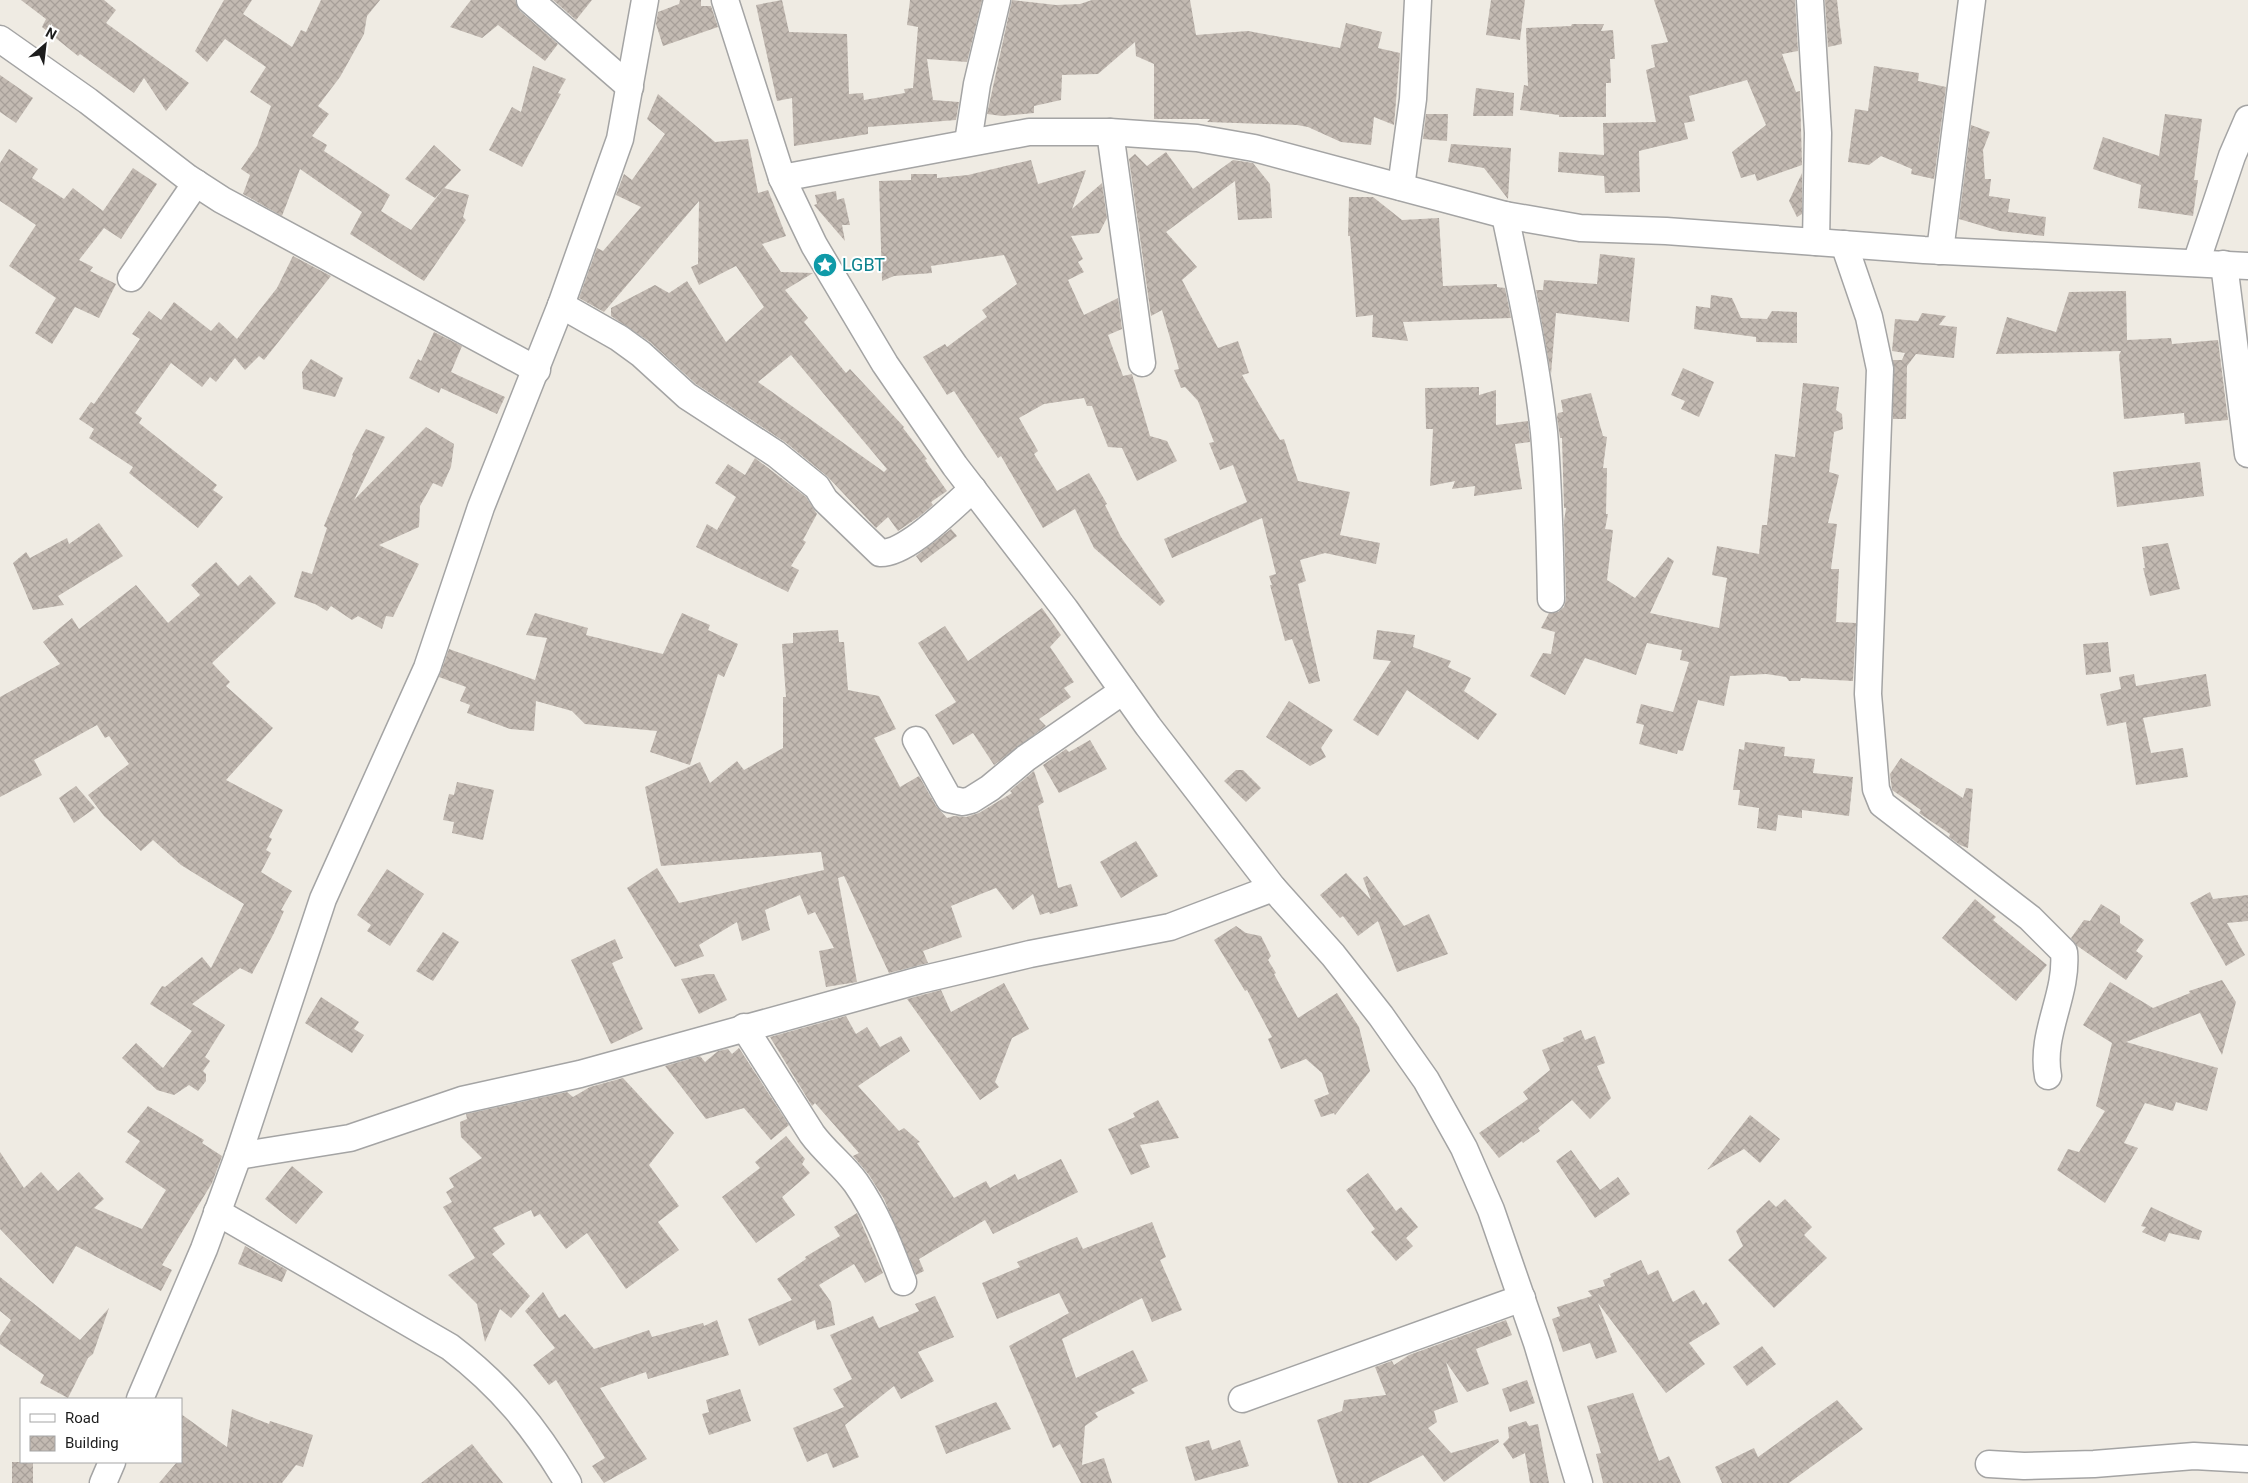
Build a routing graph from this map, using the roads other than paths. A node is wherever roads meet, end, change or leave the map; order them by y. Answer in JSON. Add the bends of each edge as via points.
{"nodes":[{"id":1,"x":530,"y":0,"type":"edge"},
{"id":2,"x":645,"y":0,"type":"edge"},
{"id":3,"x":725,"y":0,"type":"edge"},
{"id":4,"x":997,"y":0,"type":"edge"},
{"id":5,"x":1418,"y":0,"type":"edge"},
{"id":6,"x":1810,"y":0,"type":"edge"},
{"id":7,"x":1972,"y":0,"type":"edge"},
{"id":8,"x":0,"y":39,"type":"edge"},
{"id":9,"x":630,"y":87,"type":"junction"},
{"id":10,"x":2248,"y":119,"type":"edge"},
{"id":11,"x":1110,"y":132,"type":"junction"},
{"id":12,"x":968,"y":142,"type":"junction"},
{"id":13,"x":782,"y":178,"type":"junction"},
{"id":14,"x":196,"y":183,"type":"junction"},
{"id":15,"x":1401,"y":187,"type":"junction"},
{"id":16,"x":1505,"y":215,"type":"junction"},
{"id":17,"x":1816,"y":242,"type":"junction"},
{"id":18,"x":1844,"y":244,"type":"junction"},
{"id":19,"x":1940,"y":251,"type":"junction"},
{"id":20,"x":2196,"y":263,"type":"junction"},
{"id":21,"x":2236,"y":265,"type":"edge"},
{"id":22,"x":131,"y":278,"type":"dead end"},
{"id":23,"x":561,"y":305,"type":"junction"},
{"id":24,"x":1142,"y":363,"type":"dead end"},
{"id":25,"x":537,"y":370,"type":"junction"},
{"id":26,"x":2248,"y":454,"type":"edge"},
{"id":27,"x":973,"y":489,"type":"junction"},
{"id":28,"x":1551,"y":599,"type":"dead end"},
{"id":29,"x":1124,"y":691,"type":"junction"},
{"id":30,"x":916,"y":740,"type":"dead end"},
{"id":31,"x":1272,"y":888,"type":"junction"},
{"id":32,"x":744,"y":1027,"type":"junction"},
{"id":33,"x":2048,"y":1076,"type":"dead end"},
{"id":34,"x":238,"y":1156,"type":"junction"},
{"id":35,"x":217,"y":1212,"type":"junction"},
{"id":36,"x":903,"y":1282,"type":"dead end"},
{"id":37,"x":1522,"y":1298,"type":"junction"},
{"id":38,"x":140,"y":1398,"type":"edge"},
{"id":39,"x":1242,"y":1399,"type":"dead end"},
{"id":40,"x":2248,"y":1459,"type":"edge"},
{"id":41,"x":112,"y":1463,"type":"edge"},
{"id":42,"x":1990,"y":1464,"type":"dead end"},
{"id":43,"x":103,"y":1483,"type":"edge"},
{"id":44,"x":568,"y":1483,"type":"edge"},
{"id":45,"x":1579,"y":1483,"type":"edge"}],
"edges":[{"from":1,"to":9,"type":"street"},
{"from":2,"to":9,"type":"street"},
{"from":3,"to":13,"type":"street"},
{"from":4,"to":12,"type":"street","via":[[977,84]]},
{"from":5,"to":15,"type":"street","via":[[1413,99]]},
{"from":6,"to":17,"type":"street","via":[[1818,133]]},
{"from":7,"to":19,"type":"street"},
{"from":8,"to":14,"type":"street"},
{"from":9,"to":23,"type":"street","via":[[620,139]]},
{"from":10,"to":20,"type":"street"},
{"from":11,"to":12,"type":"street","via":[[1029,132]]},
{"from":11,"to":15,"type":"street","via":[[1197,138],[1254,148]]},
{"from":11,"to":24,"type":"street"},
{"from":12,"to":13,"type":"street"},
{"from":13,"to":27,"type":"street","via":[[814,245],[885,364]]},
{"from":14,"to":22,"type":"street"},
{"from":14,"to":25,"type":"street","via":[[263,223]]},
{"from":15,"to":16,"type":"street"},
{"from":16,"to":17,"type":"street","via":[[1580,228]]},
{"from":16,"to":28,"type":"street","via":[[1523,301],[1544,432]]},
{"from":17,"to":18,"type":"street"},
{"from":18,"to":19,"type":"street"},
{"from":18,"to":33,"type":"street","via":[[1869,317],[1880,369],[1868,694],[1876,789],[1882,804],[2030,918],[2064,952],[2064,978],[2046,1049]]},
{"from":19,"to":20,"type":"street"},
{"from":20,"to":21,"type":"street"},
{"from":21,"to":26,"type":"street"},
{"from":23,"to":25,"type":"street"},
{"from":23,"to":27,"type":"street","via":[[619,338],[687,396],[776,454],[816,487],[825,500],[880,553],[896,550],[913,540]]},
{"from":25,"to":34,"type":"street","via":[[481,507],[427,668],[324,899]]},
{"from":27,"to":29,"type":"street"},
{"from":29,"to":30,"type":"street","via":[[1026,758],[990,788],[963,802],[949,799]]},
{"from":29,"to":31,"type":"street"},
{"from":31,"to":32,"type":"street","via":[[1170,928],[1021,956]]},
{"from":31,"to":37,"type":"street","via":[[1333,955],[1426,1080],[1468,1157],[1491,1210]]},
{"from":32,"to":34,"type":"street","via":[[580,1074],[462,1100],[350,1138]]},
{"from":32,"to":36,"type":"street","via":[[824,1151],[856,1183],[887,1240]]},
{"from":34,"to":35,"type":"street"},
{"from":35,"to":38,"type":"street","via":[[186,1294]]},
{"from":35,"to":44,"type":"street","via":[[450,1347],[482,1372],[514,1405],[550,1452]]},
{"from":37,"to":39,"type":"street"},
{"from":37,"to":45,"type":"street"},
{"from":40,"to":42,"type":"street","via":[[2194,1456],[2094,1464]]},
{"from":41,"to":43,"type":"street"}]}
